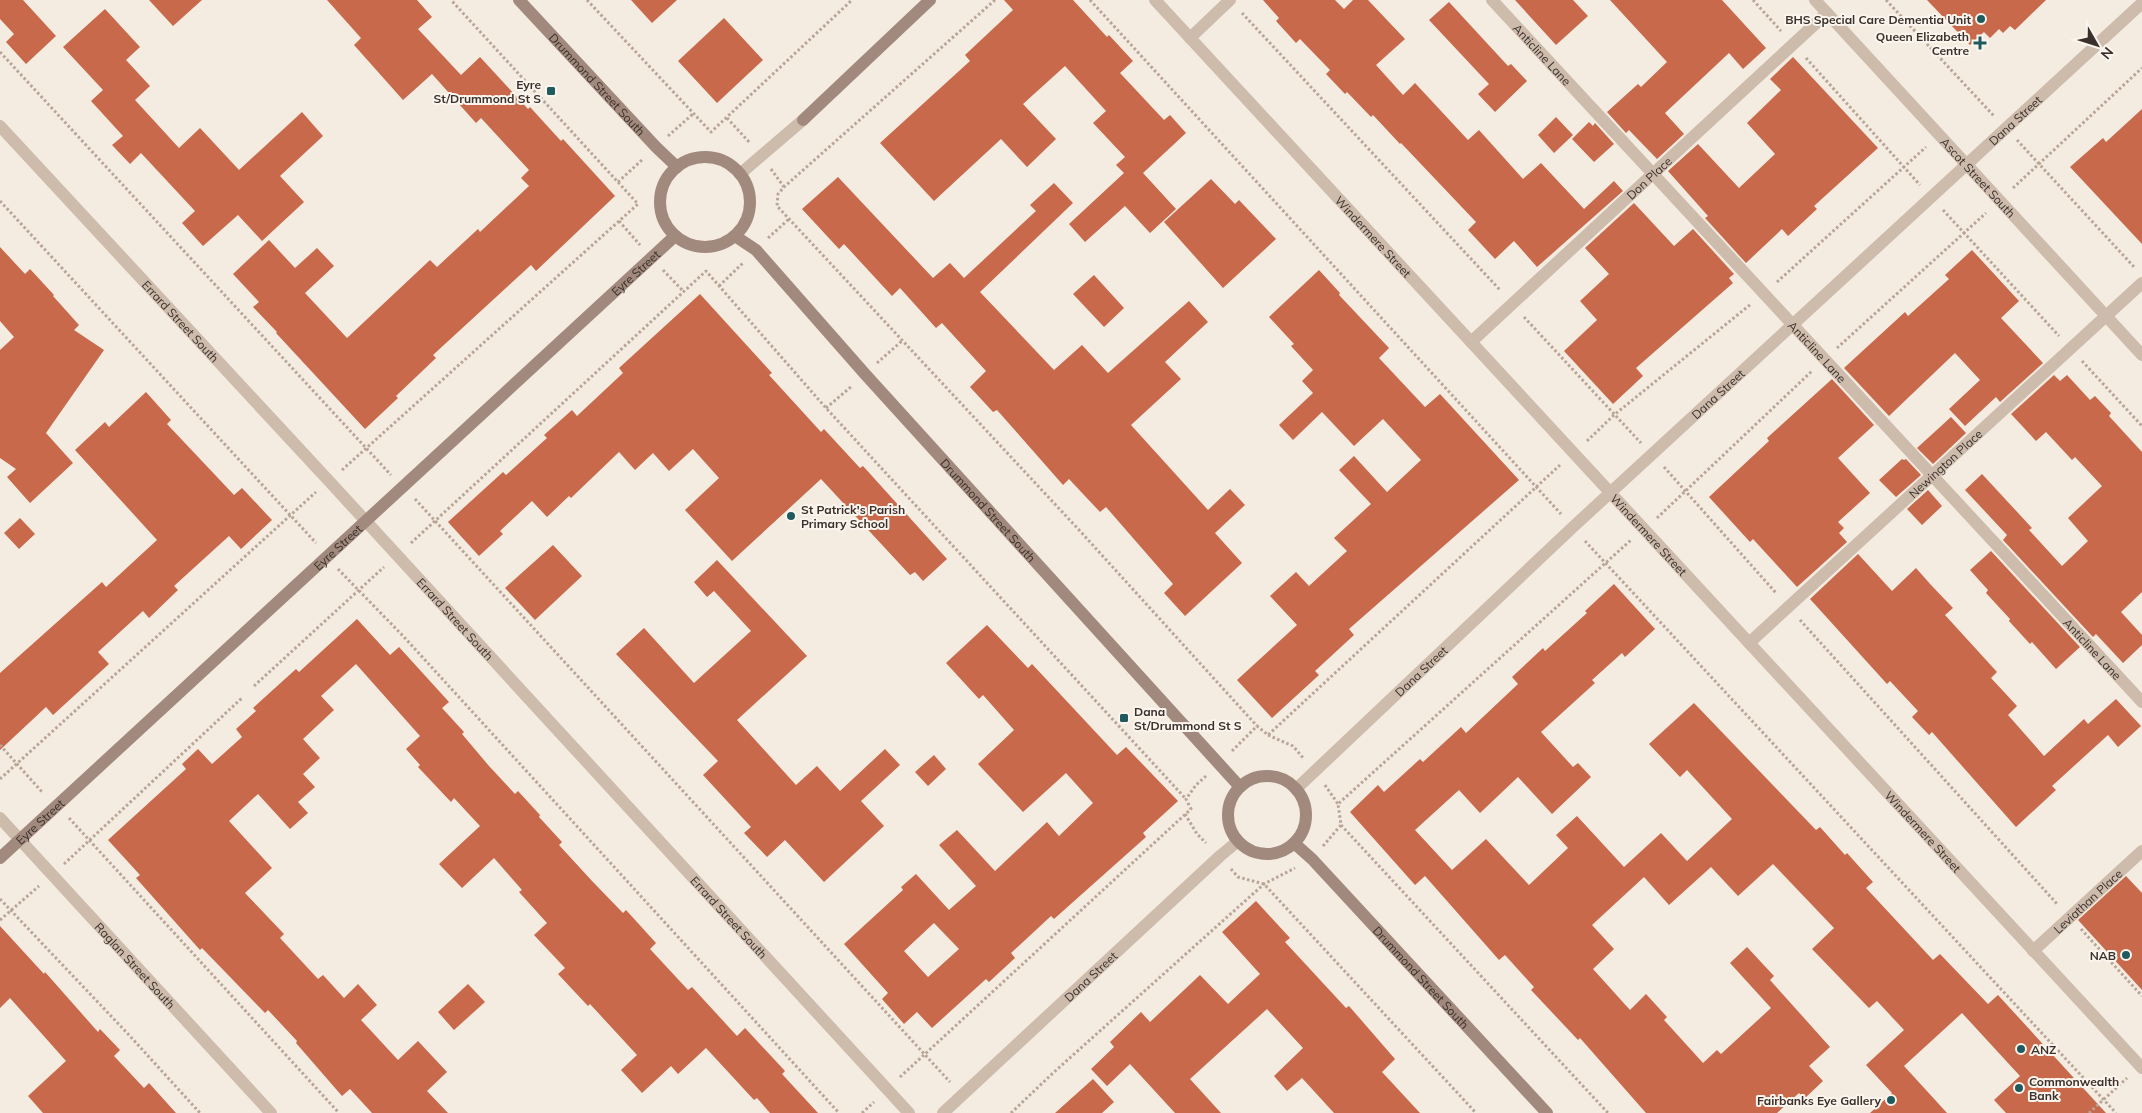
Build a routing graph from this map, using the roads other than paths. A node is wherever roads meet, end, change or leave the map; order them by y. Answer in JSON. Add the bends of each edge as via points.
{"nodes":[{"id":1,"x":519,"y":0,"type":"edge"},
{"id":2,"x":930,"y":0,"type":"edge"},
{"id":3,"x":1155,"y":0,"type":"edge"},
{"id":4,"x":1230,"y":0,"type":"edge"},
{"id":5,"x":1492,"y":0,"type":"edge"},
{"id":6,"x":1815,"y":0,"type":"edge"},
{"id":7,"x":2142,"y":3,"type":"edge"},
{"id":8,"x":1827,"y":13,"type":"junction"},
{"id":9,"x":1190,"y":38,"type":"junction"},
{"id":10,"x":802,"y":120,"type":"joint"},
{"id":11,"x":0,"y":126,"type":"edge"},
{"id":12,"x":1966,"y":165,"type":"junction"},
{"id":13,"x":677,"y":167,"type":"junction"},
{"id":14,"x":740,"y":174,"type":"junction"},
{"id":15,"x":1654,"y":174,"type":"junction"},
{"id":16,"x":675,"y":236,"type":"junction"},
{"id":17,"x":735,"y":236,"type":"junction"},
{"id":18,"x":2142,"y":283,"type":"edge"},
{"id":19,"x":2106,"y":316,"type":"junction"},
{"id":20,"x":1793,"y":325,"type":"junction"},
{"id":21,"x":1471,"y":342,"type":"junction"},
{"id":22,"x":2142,"y":355,"type":"edge"},
{"id":23,"x":1932,"y":475,"type":"junction"},
{"id":24,"x":1610,"y":493,"type":"junction"},
{"id":25,"x":365,"y":520,"type":"junction"},
{"id":26,"x":1749,"y":643,"type":"junction"},
{"id":27,"x":2142,"y":702,"type":"edge"},
{"id":28,"x":1240,"y":787,"type":"junction"},
{"id":29,"x":1296,"y":789,"type":"junction"},
{"id":30,"x":0,"y":818,"type":"edge"},
{"id":31,"x":20,"y":840,"type":"junction"},
{"id":32,"x":1238,"y":841,"type":"junction"},
{"id":33,"x":1294,"y":843,"type":"junction"},
{"id":34,"x":2142,"y":851,"type":"edge"},
{"id":35,"x":0,"y":858,"type":"edge"},
{"id":36,"x":2033,"y":950,"type":"junction"},
{"id":37,"x":2141,"y":1067,"type":"edge"},
{"id":38,"x":270,"y":1113,"type":"edge"},
{"id":39,"x":909,"y":1113,"type":"edge"},
{"id":40,"x":943,"y":1113,"type":"edge"},
{"id":41,"x":1547,"y":1113,"type":"edge"}],
"edges":[{"from":1,"to":13,"type":"main road","name":"Drummond Street South"},
{"from":2,"to":10,"type":"main road"},
{"from":3,"to":9,"type":"street","name":"Windermere Street"},
{"from":4,"to":9,"type":"street"},
{"from":5,"to":15,"type":"street","name":"Anticline Lane"},
{"from":6,"to":8,"type":"street","name":"Ascot Street South"},
{"from":7,"to":12,"type":"street","name":"Dana Street"},
{"from":8,"to":12,"type":"street","name":"Ascot Street South"},
{"from":8,"to":15,"type":"street","name":"Don Place"},
{"from":9,"to":21,"type":"street","name":"Windermere Street"},
{"from":10,"to":14,"type":"street"},
{"from":11,"to":25,"type":"street","name":"Errard Street South"},
{"from":12,"to":19,"type":"street","name":"Ascot Street South"},
{"from":12,"to":20,"type":"street","name":"Dana Street"},
{"from":13,"to":14,"type":"main road","via":[[686,161],[705,157],[725,161]]},
{"from":13,"to":16,"type":"main road","via":[[664,184],[660,206],[667,227]]},
{"from":14,"to":17,"type":"main road","via":[[750,194],[750,210],[745,224]]},
{"from":15,"to":20,"type":"street","name":"Anticline Lane"},
{"from":15,"to":21,"type":"street","name":"Don Place"},
{"from":16,"to":17,"type":"main road","via":[[692,245],[711,247]]},
{"from":16,"to":25,"type":"main road","name":"Eyre Street"},
{"from":17,"to":28,"type":"main road","name":"Drummond Street South","via":[[756,250]]},
{"from":18,"to":19,"type":"street","name":"Newington Place"},
{"from":19,"to":22,"type":"street","name":"Ascot Street South"},
{"from":19,"to":23,"type":"street","name":"Newington Place"},
{"from":20,"to":23,"type":"street","name":"Anticline Lane"},
{"from":20,"to":24,"type":"street","name":"Dana Street"},
{"from":21,"to":24,"type":"street","name":"Windermere Street"},
{"from":23,"to":26,"type":"street","name":"Newington Place"},
{"from":23,"to":27,"type":"street","name":"Anticline Lane"},
{"from":24,"to":26,"type":"street","name":"Windermere Street"},
{"from":24,"to":29,"type":"street","name":"Dana Street"},
{"from":25,"to":31,"type":"main road","name":"Eyre Street"},
{"from":25,"to":39,"type":"street","name":"Errard Street South"},
{"from":26,"to":36,"type":"street","name":"Windermere Street"},
{"from":28,"to":29,"type":"main road","via":[[1253,778],[1268,776],[1283,780]]},
{"from":28,"to":32,"type":"main road","via":[[1228,808],[1231,831]]},
{"from":29,"to":33,"type":"main road","via":[[1306,816]]},
{"from":30,"to":31,"type":"street","name":"Raglan Street South"},
{"from":31,"to":35,"type":"main road","name":"Eyre Street"},
{"from":31,"to":38,"type":"street","name":"Raglan Street South"},
{"from":32,"to":33,"type":"main road","via":[[1248,849],[1272,854]]},
{"from":32,"to":40,"type":"street","name":"Dana Street"},
{"from":33,"to":41,"type":"main road","name":"Drummond Street South"},
{"from":34,"to":36,"type":"street","name":"Leviathan Place"},
{"from":36,"to":37,"type":"street","name":"Windermere Street"}]}
